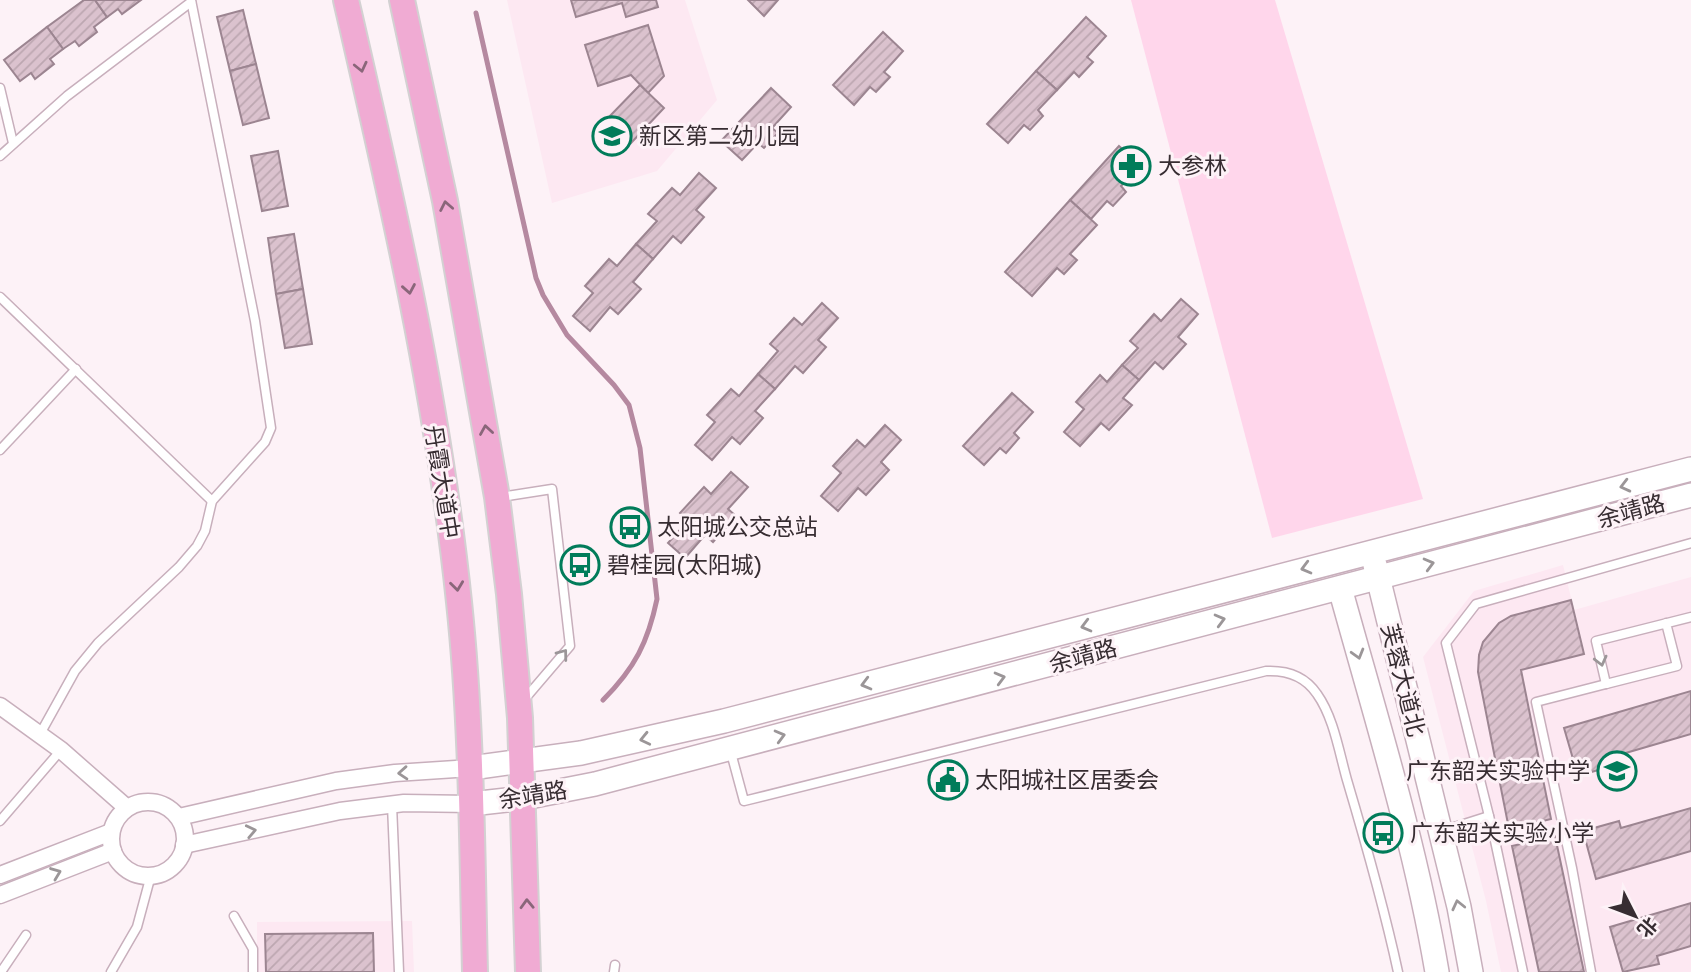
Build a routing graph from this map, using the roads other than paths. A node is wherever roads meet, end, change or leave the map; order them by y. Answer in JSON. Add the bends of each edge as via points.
{"nodes":[{"id":1,"x":346,"y":0,"type":"edge"},
{"id":2,"x":191,"y":1,"type":"edge"},
{"id":3,"x":408,"y":6,"type":"edge"},
{"id":4,"x":0,"y":88,"type":"edge"},
{"id":5,"x":13,"y":143,"type":"junction"},
{"id":6,"x":0,"y":156,"type":"edge"},
{"id":7,"x":0,"y":297,"type":"edge"},
{"id":8,"x":76,"y":369,"type":"junction"},
{"id":9,"x":0,"y":450,"type":"edge"},
{"id":10,"x":1691,"y":469,"type":"edge"},
{"id":11,"x":1691,"y":495,"type":"edge"},
{"id":12,"x":497,"y":497,"type":"junction"},
{"id":13,"x":212,"y":501,"type":"junction"},
{"id":14,"x":1691,"y":543,"type":"edge"},
{"id":15,"x":1372,"y":551,"type":"junction"},
{"id":16,"x":1378,"y":578,"type":"junction"},
{"id":17,"x":1340,"y":588,"type":"junction"},
{"id":18,"x":1691,"y":617,"type":"edge"},
{"id":19,"x":1666,"y":623,"type":"junction"},
{"id":20,"x":1606,"y":684,"type":"junction"},
{"id":21,"x":0,"y":706,"type":"edge"},
{"id":22,"x":519,"y":706,"type":"junction"},
{"id":23,"x":40,"y":734,"type":"junction"},
{"id":24,"x":730,"y":749,"type":"junction"},
{"id":25,"x":61,"y":750,"type":"junction"},
{"id":26,"x":522,"y":763,"type":"junction"},
{"id":27,"x":471,"y":768,"type":"junction"},
{"id":28,"x":524,"y":798,"type":"junction"},
{"id":29,"x":471,"y":804,"type":"junction"},
{"id":30,"x":392,"y":805,"type":"junction"},
{"id":31,"x":127,"y":808,"type":"junction"},
{"id":32,"x":1489,"y":816,"type":"junction"},
{"id":33,"x":178,"y":817,"type":"junction"},
{"id":34,"x":0,"y":821,"type":"edge"},
{"id":35,"x":1440,"y":831,"type":"junction"},
{"id":36,"x":111,"y":832,"type":"junction"},
{"id":37,"x":184,"y":845,"type":"junction"},
{"id":38,"x":113,"y":851,"type":"junction"},
{"id":39,"x":0,"y":875,"type":"edge"},
{"id":40,"x":151,"y":876,"type":"junction"},
{"id":41,"x":0,"y":895,"type":"edge"},
{"id":42,"x":234,"y":916,"type":"dead end"},
{"id":43,"x":26,"y":935,"type":"dead end"},
{"id":44,"x":1,"y":972,"type":"edge"},
{"id":45,"x":111,"y":972,"type":"edge"},
{"id":46,"x":253,"y":972,"type":"edge"},
{"id":47,"x":399,"y":972,"type":"edge"},
{"id":48,"x":475,"y":972,"type":"edge"},
{"id":49,"x":528,"y":972,"type":"edge"},
{"id":50,"x":1398,"y":972,"type":"edge"},
{"id":51,"x":1437,"y":972,"type":"edge"},
{"id":52,"x":1471,"y":972,"type":"edge"},
{"id":53,"x":1523,"y":972,"type":"edge"},
{"id":54,"x":1591,"y":972,"type":"edge"}],
"edges":[{"from":1,"to":27,"type":"main road","name":"丹霞大道中","one_way":true,"via":[[396,217],[446,501],[459,602]]},
{"from":2,"to":5,"type":"lane"},
{"from":2,"to":13,"type":"lane","via":[[255,321],[271,428],[265,442]]},
{"from":12,"to":3,"type":"main road","one_way":true},
{"from":4,"to":5,"type":"lane"},
{"from":5,"to":6,"type":"lane"},
{"from":7,"to":8,"type":"lane"},
{"from":8,"to":9,"type":"lane"},
{"from":8,"to":13,"type":"lane"},
{"from":10,"to":15,"type":"main road","name":"余靖路","one_way":true},
{"from":16,"to":11,"type":"main road","name":"余靖路","one_way":true},
{"from":12,"to":22,"type":"main road"},
{"from":22,"to":12,"type":"lane","one_way":true,"via":[[570,646],[552,489]]},
{"from":13,"to":23,"type":"lane","via":[[197,545],[90,652]]},
{"from":14,"to":32,"type":"lane","via":[[1476,604],[1446,643]]},
{"from":15,"to":16,"type":"main road","name":"芙蓉大道北"},
{"from":15,"to":26,"type":"main road","name":"余靖路","one_way":true,"via":[[724,721]]},
{"from":16,"to":17,"type":"main road","name":"余靖路"},
{"from":16,"to":35,"type":"main road","name":"芙蓉大道北"},
{"from":24,"to":17,"type":"main road","name":"余靖路","one_way":true},
{"from":17,"to":51,"type":"main road","name":"芙蓉大道北","one_way":true,"via":[[1408,833]]},
{"from":18,"to":19,"type":"lane"},
{"from":19,"to":20,"type":"lane","one_way":true,"via":[[1596,641]]},
{"from":19,"to":20,"type":"lane","via":[[1677,666]]},
{"from":20,"to":54,"type":"lane","via":[[1536,702]]},
{"from":21,"to":23,"type":"street"},
{"from":22,"to":26,"type":"main road"},
{"from":23,"to":25,"type":"street"},
{"from":24,"to":28,"type":"main road","name":"余靖路"},
{"from":24,"to":50,"type":"lane","via":[[744,801],[1266,671],[1294,674],[1318,694],[1331,724]]},
{"from":25,"to":31,"type":"street"},
{"from":25,"to":34,"type":"lane"},
{"from":26,"to":27,"type":"main road","name":"余靖路"},
{"from":26,"to":28,"type":"main road"},
{"from":27,"to":29,"type":"main road","name":"丹霞大道中"},
{"from":27,"to":33,"type":"street","one_way":true,"via":[[336,781]]},
{"from":28,"to":29,"type":"main road","name":"余靖路"},
{"from":49,"to":28,"type":"main road","one_way":true},
{"from":29,"to":30,"type":"street"},
{"from":29,"to":48,"type":"main road","name":"丹霞大道中"},
{"from":37,"to":30,"type":"street","one_way":true,"via":[[340,811]]},
{"from":30,"to":47,"type":"lane"},
{"from":31,"to":33,"type":"street","via":[[155,802]]},
{"from":31,"to":36,"type":"street"},
{"from":32,"to":35,"type":"lane"},
{"from":32,"to":53,"type":"lane"},
{"from":33,"to":37,"type":"street"},
{"from":52,"to":35,"type":"main road","name":"芙蓉大道北","one_way":true},
{"from":36,"to":38,"type":"street"},
{"from":36,"to":39,"type":"street"},
{"from":37,"to":40,"type":"street","via":[[169,869]]},
{"from":38,"to":40,"type":"street","via":[[124,867]]},
{"from":41,"to":38,"type":"street","one_way":true},
{"from":40,"to":45,"type":"lane","via":[[137,927]]},
{"from":42,"to":46,"type":"lane","via":[[253,949]]},
{"from":43,"to":44,"type":"lane"}]}
